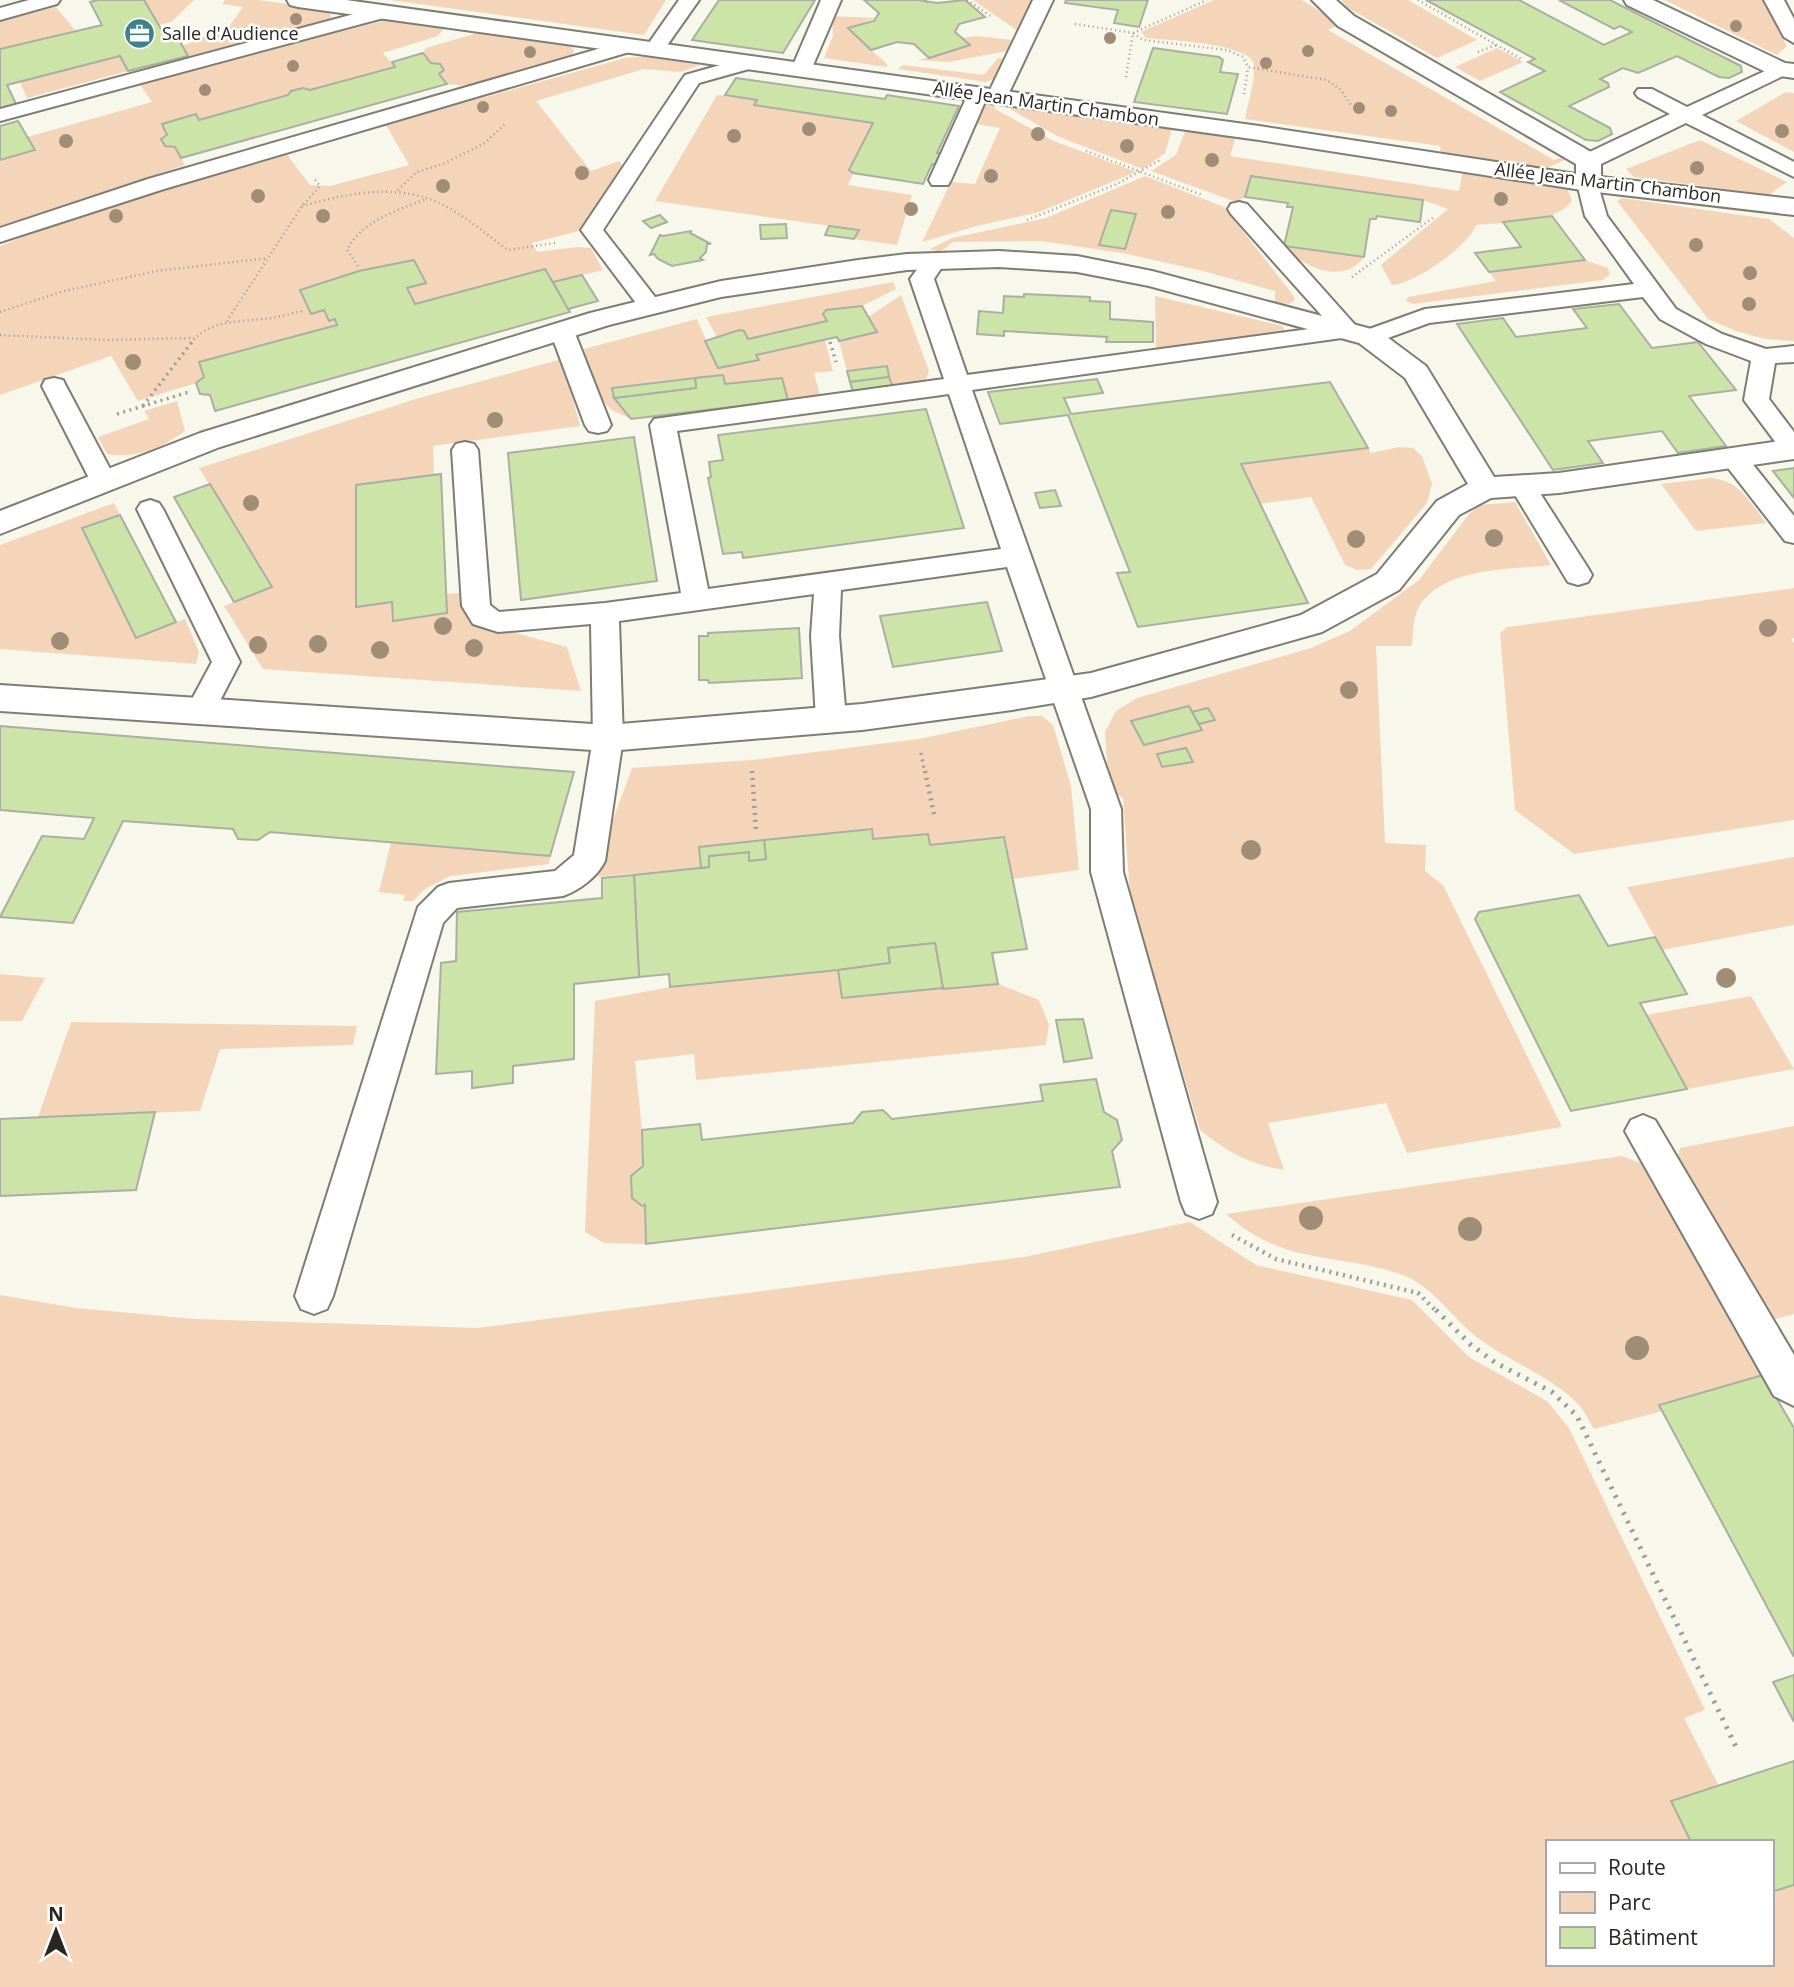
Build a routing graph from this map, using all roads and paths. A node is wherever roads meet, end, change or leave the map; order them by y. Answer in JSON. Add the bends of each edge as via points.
{"nodes":[{"id":1,"x":50,"y":0,"type":"edge"},
{"id":2,"x":298,"y":0,"type":"edge"},
{"id":3,"x":689,"y":0,"type":"edge"},
{"id":4,"x":831,"y":0,"type":"edge"},
{"id":5,"x":1207,"y":0,"type":"edge"},
{"id":6,"x":1323,"y":0,"type":"edge"},
{"id":7,"x":1418,"y":0,"type":"edge"},
{"id":8,"x":1635,"y":0,"type":"edge"},
{"id":9,"x":1773,"y":0,"type":"edge"},
{"id":10,"x":1039,"y":9,"type":"edge"},
{"id":11,"x":384,"y":12,"type":"junction"},
{"id":12,"x":0,"y":14,"type":"edge"},
{"id":13,"x":1133,"y":33,"type":"junction"},
{"id":14,"x":1794,"y":37,"type":"edge"},
{"id":15,"x":629,"y":46,"type":"junction"},
{"id":16,"x":654,"y":50,"type":"junction"},
{"id":17,"x":1521,"y":59,"type":"dead end"},
{"id":18,"x":748,"y":63,"type":"junction"},
{"id":19,"x":801,"y":70,"type":"junction"},
{"id":20,"x":1787,"y":70,"type":"edge"},
{"id":21,"x":1646,"y":93,"type":"dead end"},
{"id":22,"x":987,"y":95,"type":"junction"},
{"id":23,"x":1358,"y":113,"type":"dead end"},
{"id":24,"x":1685,"y":114,"type":"junction"},
{"id":25,"x":0,"y":115,"type":"edge"},
{"id":26,"x":1181,"y":122,"type":"junction"},
{"id":27,"x":290,"y":146,"type":"junction"},
{"id":28,"x":1081,"y":149,"type":"dead end"},
{"id":29,"x":1143,"y":171,"type":"junction"},
{"id":30,"x":1794,"y":171,"type":"edge"},
{"id":31,"x":1588,"y":172,"type":"junction"},
{"id":32,"x":940,"y":180,"type":"dead end"},
{"id":33,"x":427,"y":198,"type":"junction"},
{"id":34,"x":302,"y":206,"type":"junction"},
{"id":35,"x":1794,"y":207,"type":"edge"},
{"id":36,"x":1239,"y":209,"type":"joint"},
{"id":37,"x":1434,"y":217,"type":"dead end"},
{"id":38,"x":1015,"y":223,"type":"dead end"},
{"id":39,"x":0,"y":235,"type":"edge"},
{"id":40,"x":598,"y":237,"type":"junction"},
{"id":41,"x":268,"y":258,"type":"junction"},
{"id":42,"x":935,"y":261,"type":"junction"},
{"id":43,"x":358,"y":266,"type":"dead end"},
{"id":44,"x":1650,"y":289,"type":"junction"},
{"id":45,"x":1321,"y":300,"type":"junction"},
{"id":46,"x":650,"y":306,"type":"junction"},
{"id":47,"x":0,"y":312,"type":"edge"},
{"id":48,"x":302,"y":312,"type":"dead end"},
{"id":49,"x":227,"y":321,"type":"junction"},
{"id":50,"x":562,"y":331,"type":"junction"},
{"id":51,"x":1358,"y":334,"type":"junction"},
{"id":52,"x":0,"y":335,"type":"edge"},
{"id":53,"x":195,"y":338,"type":"junction"},
{"id":54,"x":1794,"y":354,"type":"edge"},
{"id":55,"x":1764,"y":357,"type":"junction"},
{"id":56,"x":957,"y":384,"type":"junction"},
{"id":57,"x":54,"y":386,"type":"dead end"},
{"id":58,"x":189,"y":392,"type":"dead end"},
{"id":59,"x":143,"y":406,"type":"junction"},
{"id":60,"x":598,"y":425,"type":"dead end"},
{"id":61,"x":75,"y":426,"type":"junction"},
{"id":62,"x":1794,"y":449,"type":"edge"},
{"id":63,"x":465,"y":450,"type":"dead end"},
{"id":64,"x":1734,"y":458,"type":"junction"},
{"id":65,"x":104,"y":482,"type":"junction"},
{"id":66,"x":1522,"y":485,"type":"junction"},
{"id":67,"x":1485,"y":488,"type":"junction"},
{"id":68,"x":150,"y":509,"type":"dead end"},
{"id":69,"x":0,"y":523,"type":"edge"},
{"id":70,"x":1794,"y":534,"type":"edge"},
{"id":71,"x":1016,"y":556,"type":"junction"},
{"id":72,"x":1578,"y":575,"type":"dead end"},
{"id":73,"x":828,"y":583,"type":"junction"},
{"id":74,"x":696,"y":600,"type":"junction"},
{"id":75,"x":605,"y":613,"type":"junction"},
{"id":76,"x":1062,"y":689,"type":"junction"},
{"id":77,"x":0,"y":698,"type":"edge"},
{"id":78,"x":913,"y":710,"type":"junction"},
{"id":79,"x":200,"y":712,"type":"junction"},
{"id":80,"x":831,"y":719,"type":"junction"},
{"id":81,"x":748,"y":725,"type":"junction"},
{"id":82,"x":608,"y":738,"type":"junction"},
{"id":83,"x":934,"y":814,"type":"dead end"},
{"id":84,"x":756,"y":831,"type":"dead end"},
{"id":85,"x":1643,"y":1131,"type":"dead end"},
{"id":86,"x":1199,"y":1202,"type":"joint"},
{"id":87,"x":314,"y":1296,"type":"dead end"},
{"id":88,"x":1794,"y":1387,"type":"edge"},
{"id":89,"x":1737,"y":1749,"type":"dead end"}],
"edges":[{"from":1,"to":12,"type":"lane"},
{"from":2,"to":11,"type":"street","name":"Allée Jean Martin Chambon"},
{"from":3,"to":16,"type":"lane"},
{"from":4,"to":19,"type":"lane"},
{"from":5,"to":13,"type":"path"},
{"from":6,"to":31,"type":"street","via":[[1346,21]]},
{"from":7,"to":17,"type":"path"},
{"from":8,"to":20,"type":"street"},
{"from":9,"to":14,"type":"lane"},
{"from":10,"to":13,"type":"path"},
{"from":10,"to":22,"type":"lane"},
{"from":11,"to":15,"type":"street","name":"Allée Jean Martin Chambon"},
{"from":11,"to":25,"type":"lane"},
{"from":13,"to":23,"type":"path","via":[[1143,40],[1227,50],[1243,57],[1248,67],[1327,80]]},
{"from":15,"to":16,"type":"street","name":"Allée Jean Martin Chambon"},
{"from":15,"to":27,"type":"lane"},
{"from":16,"to":18,"type":"street","name":"Allée Jean Martin Chambon"},
{"from":18,"to":19,"type":"street","name":"Allée Jean Martin Chambon"},
{"from":18,"to":40,"type":"lane","via":[[692,79],[593,230]]},
{"from":19,"to":22,"type":"street","name":"Allée Jean Martin Chambon"},
{"from":20,"to":24,"type":"lane"},
{"from":21,"to":24,"type":"lane"},
{"from":22,"to":26,"type":"street","name":"Allée Jean Martin Chambon"},
{"from":22,"to":32,"type":"lane"},
{"from":24,"to":30,"type":"lane"},
{"from":24,"to":31,"type":"lane"},
{"from":26,"to":29,"type":"path","via":[[1170,153]]},
{"from":26,"to":31,"type":"street","name":"Allée Jean Martin Chambon"},
{"from":27,"to":34,"type":"path","via":[[320,186]]},
{"from":27,"to":39,"type":"lane"},
{"from":28,"to":29,"type":"path"},
{"from":29,"to":36,"type":"path"},
{"from":29,"to":38,"type":"path"},
{"from":31,"to":35,"type":"street","name":"Allée Jean Martin Chambon"},
{"from":31,"to":44,"type":"lane","via":[[1596,216]]},
{"from":33,"to":34,"type":"path","via":[[398,190],[333,197]]},
{"from":33,"to":40,"type":"path","via":[[508,250]]},
{"from":33,"to":43,"type":"path","via":[[372,223],[351,240],[347,250]]},
{"from":34,"to":41,"type":"path"},
{"from":36,"to":45,"type":"lane"},
{"from":37,"to":45,"type":"path"},
{"from":40,"to":46,"type":"lane"},
{"from":41,"to":47,"type":"path","via":[[157,271],[64,291]]},
{"from":41,"to":49,"type":"path"},
{"from":42,"to":46,"type":"street","via":[[721,289]]},
{"from":42,"to":51,"type":"street","via":[[1077,264],[1152,279]]},
{"from":42,"to":56,"type":"lane","via":[[922,279]]},
{"from":44,"to":51,"type":"lane","via":[[1425,316]]},
{"from":44,"to":55,"type":"lane","via":[[1668,314],[1714,339]]},
{"from":45,"to":51,"type":"lane"},
{"from":46,"to":50,"type":"street"},
{"from":48,"to":49,"type":"path"},
{"from":49,"to":53,"type":"path"},
{"from":50,"to":60,"type":"lane"},
{"from":50,"to":65,"type":"street","via":[[210,440]]},
{"from":51,"to":56,"type":"lane"},
{"from":51,"to":67,"type":"street","via":[[1416,372]]},
{"from":52,"to":53,"type":"path"},
{"from":53,"to":59,"type":"path"},
{"from":54,"to":55,"type":"lane"},
{"from":55,"to":62,"type":"lane","via":[[1756,400]]},
{"from":56,"to":71,"type":"lane"},
{"from":56,"to":74,"type":"lane","via":[[663,425]]},
{"from":57,"to":61,"type":"lane"},
{"from":58,"to":59,"type":"path"},
{"from":59,"to":61,"type":"path"},
{"from":61,"to":65,"type":"lane"},
{"from":62,"to":64,"type":"street"},
{"from":63,"to":75,"type":"lane","via":[[476,606],[483,617],[498,622]]},
{"from":64,"to":66,"type":"street"},
{"from":64,"to":70,"type":"lane"},
{"from":65,"to":69,"type":"street"},
{"from":66,"to":67,"type":"street"},
{"from":66,"to":72,"type":"lane"},
{"from":67,"to":76,"type":"street","via":[[1448,508],[1388,582],[1311,624]]},
{"from":68,"to":79,"type":"lane","via":[[226,662]]},
{"from":71,"to":73,"type":"lane"},
{"from":71,"to":76,"type":"lane"},
{"from":73,"to":74,"type":"lane"},
{"from":73,"to":80,"type":"lane","via":[[825,636]]},
{"from":74,"to":75,"type":"lane"},
{"from":75,"to":82,"type":"lane"},
{"from":76,"to":78,"type":"street"},
{"from":76,"to":86,"type":"lane","via":[[1106,809],[1107,872]]},
{"from":77,"to":79,"type":"street"},
{"from":78,"to":80,"type":"street"},
{"from":78,"to":83,"type":"path"},
{"from":79,"to":82,"type":"street"},
{"from":80,"to":81,"type":"street"},
{"from":81,"to":82,"type":"street"},
{"from":81,"to":84,"type":"path"},
{"from":82,"to":87,"type":"lane","via":[[589,862],[563,883],[449,896],[429,916]]},
{"from":85,"to":88,"type":"lane"},
{"from":86,"to":89,"type":"path","via":[[1232,1235],[1276,1258],[1418,1293],[1471,1345],[1552,1392],[1577,1416]]}]}
